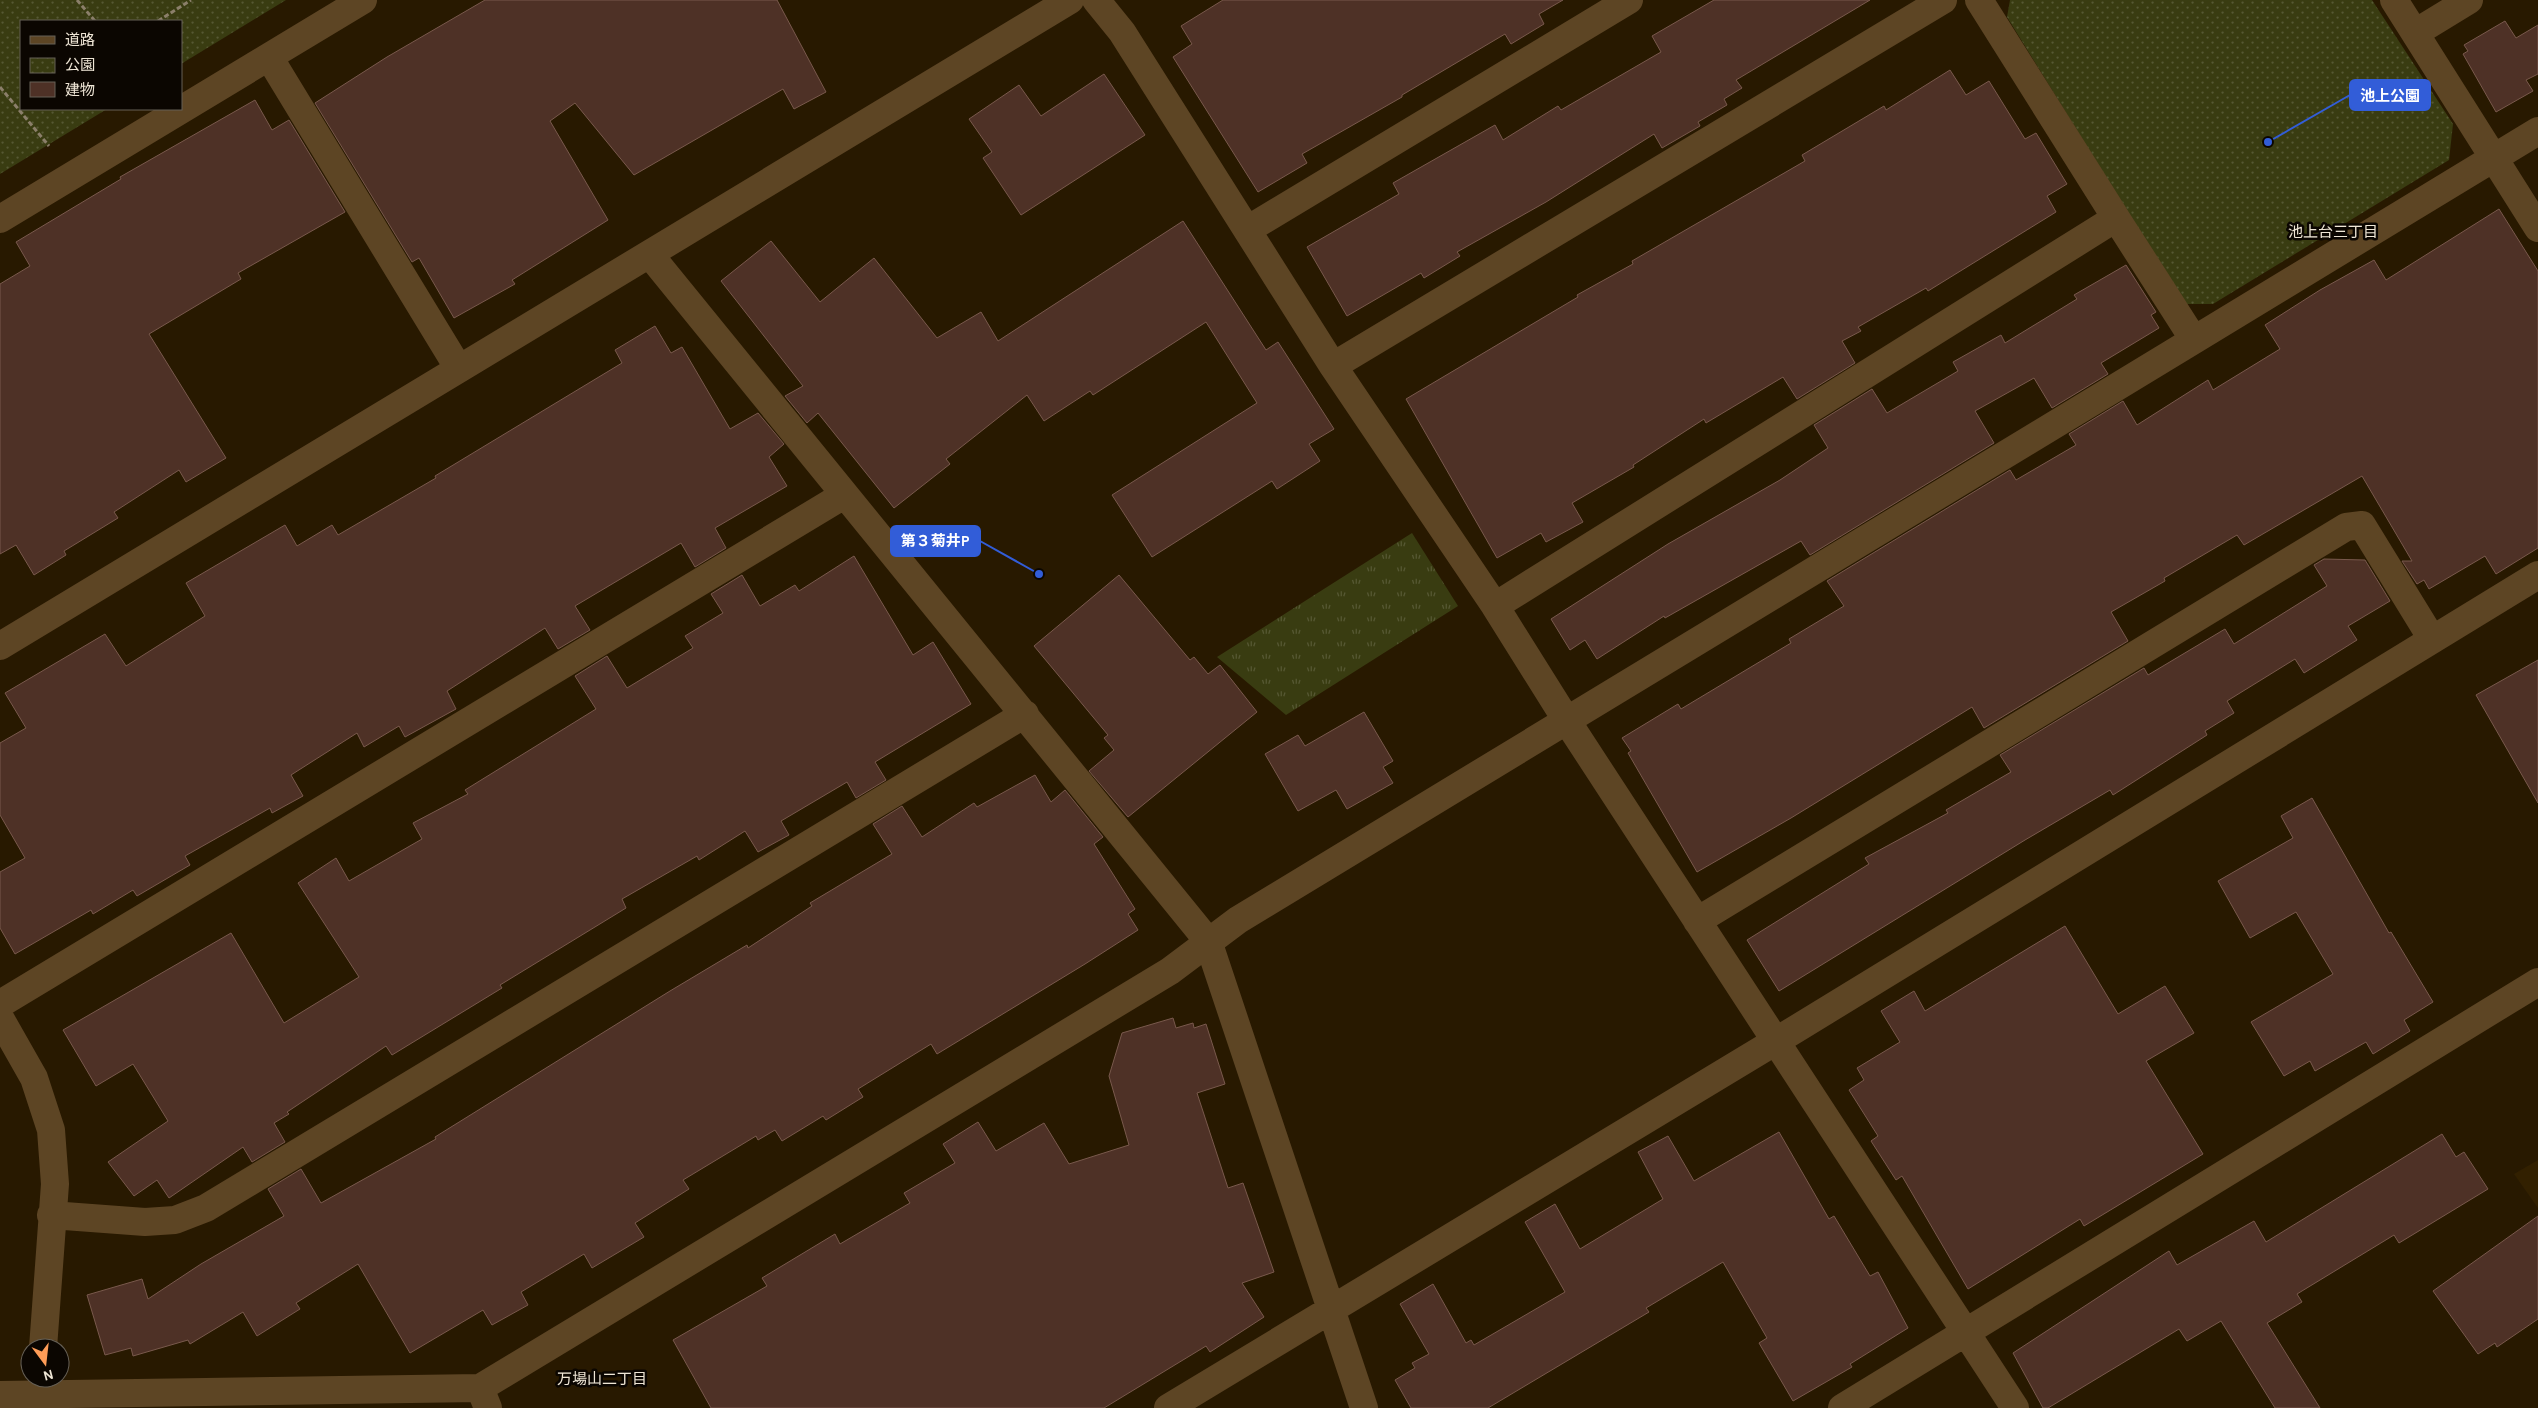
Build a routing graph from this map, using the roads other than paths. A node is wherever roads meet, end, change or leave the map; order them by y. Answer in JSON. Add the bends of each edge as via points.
{"nodes":[{"id":1,"x":363,"y":0,"type":"edge"},
{"id":2,"x":1070,"y":0,"type":"edge"},
{"id":3,"x":1096,"y":0,"type":"edge"},
{"id":4,"x":1629,"y":0,"type":"edge"},
{"id":5,"x":1944,"y":0,"type":"edge"},
{"id":6,"x":1979,"y":0,"type":"edge"},
{"id":7,"x":2394,"y":0,"type":"edge"},
{"id":8,"x":2469,"y":0,"type":"edge"},
{"id":9,"x":2415,"y":32,"type":"junction"},
{"id":10,"x":269,"y":58,"type":"junction"},
{"id":11,"x":2538,"y":131,"type":"edge"},
{"id":12,"x":2493,"y":158,"type":"junction"},
{"id":13,"x":2116,"y":218,"type":"junction"},
{"id":14,"x":0,"y":219,"type":"edge"},
{"id":15,"x":2538,"y":228,"type":"edge"},
{"id":16,"x":1247,"y":230,"type":"junction"},
{"id":17,"x":650,"y":255,"type":"junction"},
{"id":18,"x":2194,"y":340,"type":"junction"},
{"id":19,"x":1333,"y":366,"type":"junction"},
{"id":20,"x":459,"y":369,"type":"junction"},
{"id":21,"x":844,"y":495,"type":"junction"},
{"id":22,"x":2538,"y":575,"type":"edge"},
{"id":23,"x":1495,"y":606,"type":"junction"},
{"id":24,"x":2432,"y":640,"type":"junction"},
{"id":25,"x":0,"y":646,"type":"edge"},
{"id":26,"x":1025,"y":714,"type":"junction"},
{"id":27,"x":1567,"y":721,"type":"junction"},
{"id":28,"x":1697,"y":921,"type":"junction"},
{"id":29,"x":1208,"y":940,"type":"junction"},
{"id":30,"x":2538,"y":982,"type":"edge"},
{"id":31,"x":0,"y":1004,"type":"edge"},
{"id":32,"x":0,"y":1018,"type":"edge"},
{"id":33,"x":1775,"y":1042,"type":"junction"},
{"id":34,"x":51,"y":1215,"type":"junction"},
{"id":35,"x":1332,"y":1310,"type":"junction"},
{"id":36,"x":1966,"y":1333,"type":"junction"},
{"id":37,"x":44,"y":1338,"type":"edge"},
{"id":38,"x":39,"y":1393,"type":"edge"},
{"id":39,"x":0,"y":1395,"type":"edge"},
{"id":40,"x":484,"y":1398,"type":"edge"},
{"id":41,"x":1168,"y":1408,"type":"edge"},
{"id":42,"x":1364,"y":1408,"type":"edge"},
{"id":43,"x":1842,"y":1408,"type":"edge"},
{"id":44,"x":2015,"y":1408,"type":"edge"}],
"edges":[{"from":1,"to":10,"type":"street"},
{"from":2,"to":17,"type":"street"},
{"from":3,"to":16,"type":"street","via":[[1122,32]]},
{"from":4,"to":16,"type":"street"},
{"from":5,"to":19,"type":"street"},
{"from":6,"to":13,"type":"street"},
{"from":7,"to":9,"type":"street"},
{"from":8,"to":9,"type":"street"},
{"from":9,"to":12,"type":"street"},
{"from":10,"to":14,"type":"street"},
{"from":10,"to":20,"type":"street"},
{"from":11,"to":12,"type":"street"},
{"from":12,"to":15,"type":"street"},
{"from":12,"to":18,"type":"street"},
{"from":13,"to":18,"type":"street"},
{"from":13,"to":23,"type":"street"},
{"from":16,"to":19,"type":"street"},
{"from":17,"to":20,"type":"street"},
{"from":17,"to":21,"type":"street"},
{"from":18,"to":27,"type":"street"},
{"from":19,"to":23,"type":"street"},
{"from":20,"to":25,"type":"street"},
{"from":21,"to":26,"type":"street"},
{"from":21,"to":31,"type":"street"},
{"from":22,"to":24,"type":"street"},
{"from":23,"to":27,"type":"street"},
{"from":24,"to":28,"type":"street","via":[[2362,525],[2346,527]]},
{"from":24,"to":33,"type":"street"},
{"from":26,"to":29,"type":"street"},
{"from":26,"to":34,"type":"street","via":[[206,1208],[175,1220],[145,1222]]},
{"from":27,"to":28,"type":"street"},
{"from":27,"to":29,"type":"street"},
{"from":28,"to":33,"type":"street"},
{"from":29,"to":35,"type":"street"},
{"from":29,"to":40,"type":"street","via":[[1170,971]]},
{"from":30,"to":36,"type":"street"},
{"from":32,"to":34,"type":"street","via":[[34,1078],[47,1112],[55,1184]]},
{"from":33,"to":35,"type":"street"},
{"from":33,"to":36,"type":"street"},
{"from":34,"to":37,"type":"street"},
{"from":35,"to":41,"type":"street"},
{"from":35,"to":42,"type":"street"},
{"from":36,"to":43,"type":"street"},
{"from":36,"to":44,"type":"street"},
{"from":38,"to":39,"type":"street"},
{"from":38,"to":40,"type":"street"}]}
